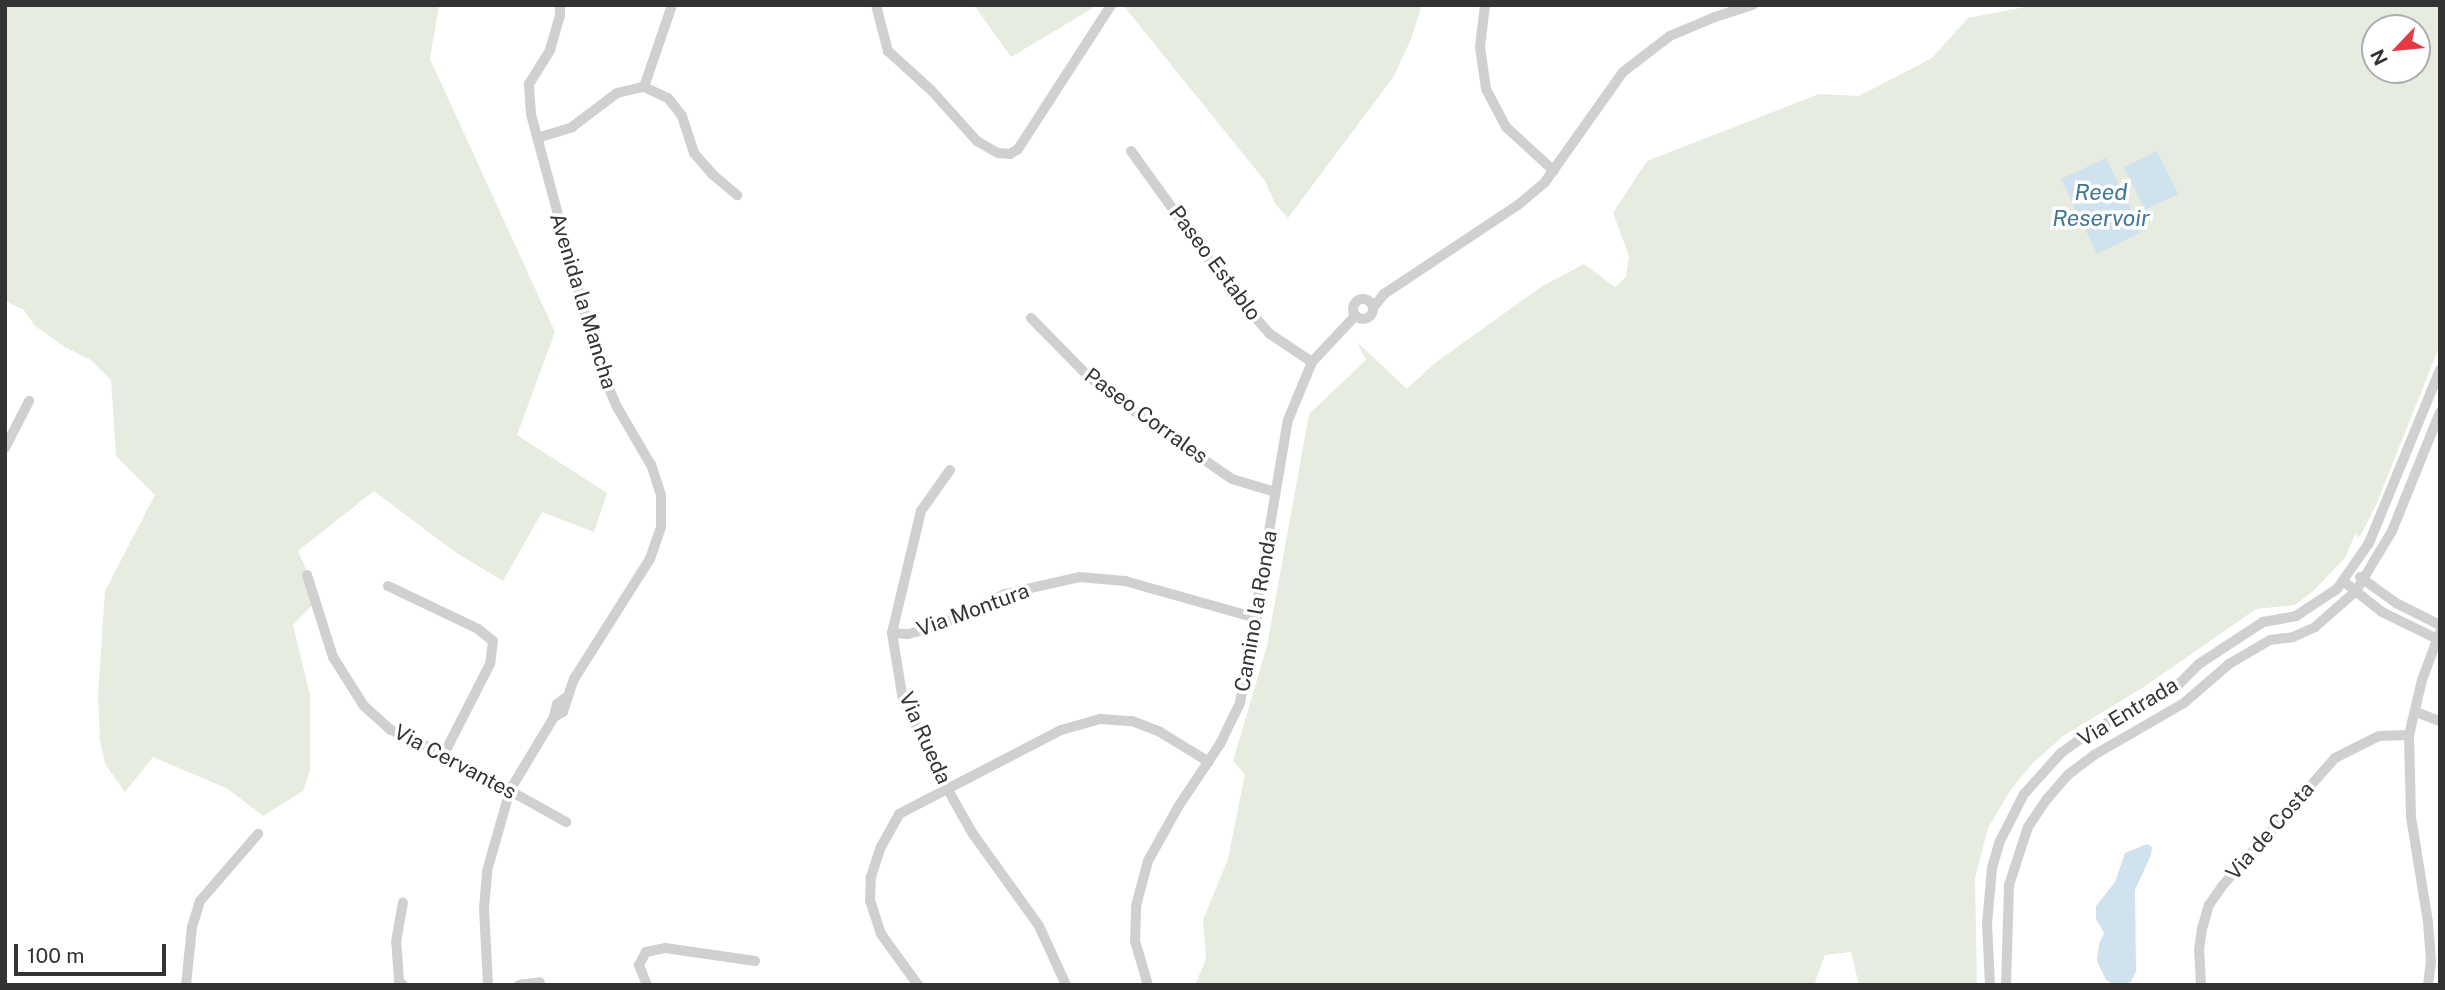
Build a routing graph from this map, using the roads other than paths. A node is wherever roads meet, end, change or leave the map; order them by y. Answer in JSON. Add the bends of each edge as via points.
{"nodes":[{"id":1,"x":560,"y":5,"type":"edge"},
{"id":2,"x":673,"y":5,"type":"edge"},
{"id":3,"x":876,"y":5,"type":"edge"},
{"id":4,"x":1111,"y":5,"type":"edge"},
{"id":5,"x":1485,"y":5,"type":"edge"},
{"id":6,"x":1754,"y":5,"type":"edge"},
{"id":7,"x":643,"y":87,"type":"junction"},
{"id":8,"x":537,"y":138,"type":"junction"},
{"id":9,"x":1131,"y":151,"type":"dead end"},
{"id":10,"x":1554,"y":171,"type":"junction"},
{"id":11,"x":737,"y":195,"type":"dead end"},
{"id":12,"x":1384,"y":294,"type":"junction"},
{"id":13,"x":1365,"y":299,"type":"junction"},
{"id":14,"x":1373,"y":308,"type":"junction"},
{"id":15,"x":1355,"y":316,"type":"junction"},
{"id":16,"x":1031,"y":318,"type":"dead end"},
{"id":17,"x":1312,"y":362,"type":"junction"},
{"id":18,"x":2440,"y":370,"type":"edge"},
{"id":19,"x":29,"y":401,"type":"dead end"},
{"id":20,"x":2440,"y":412,"type":"edge"},
{"id":21,"x":5,"y":448,"type":"edge"},
{"id":22,"x":950,"y":470,"type":"dead end"},
{"id":23,"x":1275,"y":492,"type":"junction"},
{"id":24,"x":2352,"y":570,"type":"junction"},
{"id":25,"x":307,"y":575,"type":"dead end"},
{"id":26,"x":2363,"y":580,"type":"junction"},
{"id":27,"x":2343,"y":581,"type":"junction"},
{"id":28,"x":387,"y":586,"type":"dead end"},
{"id":29,"x":2356,"y":591,"type":"junction"},
{"id":30,"x":1257,"y":618,"type":"junction"},
{"id":31,"x":2287,"y":618,"type":"junction"},
{"id":32,"x":2440,"y":625,"type":"edge"},
{"id":33,"x":892,"y":633,"type":"junction"},
{"id":34,"x":2438,"y":635,"type":"edge"},
{"id":35,"x":2293,"y":637,"type":"junction"},
{"id":36,"x":2194,"y":668,"type":"junction"},
{"id":37,"x":2207,"y":684,"type":"junction"},
{"id":38,"x":2416,"y":712,"type":"junction"},
{"id":39,"x":2440,"y":721,"type":"edge"},
{"id":40,"x":2409,"y":735,"type":"junction"},
{"id":41,"x":444,"y":754,"type":"junction"},
{"id":42,"x":1209,"y":762,"type":"junction"},
{"id":43,"x":947,"y":788,"type":"junction"},
{"id":44,"x":510,"y":790,"type":"junction"},
{"id":45,"x":566,"y":822,"type":"dead end"},
{"id":46,"x":258,"y":834,"type":"dead end"},
{"id":47,"x":403,"y":903,"type":"dead end"},
{"id":48,"x":755,"y":961,"type":"dead end"},
{"id":49,"x":540,"y":982,"type":"dead end"},
{"id":50,"x":186,"y":985,"type":"edge"},
{"id":51,"x":403,"y":985,"type":"edge"},
{"id":52,"x":488,"y":985,"type":"edge"},
{"id":53,"x":519,"y":985,"type":"edge"},
{"id":54,"x":647,"y":985,"type":"edge"},
{"id":55,"x":918,"y":985,"type":"edge"},
{"id":56,"x":1066,"y":985,"type":"edge"},
{"id":57,"x":1148,"y":985,"type":"edge"},
{"id":58,"x":1990,"y":985,"type":"edge"},
{"id":59,"x":2006,"y":985,"type":"edge"},
{"id":60,"x":2201,"y":985,"type":"edge"},
{"id":61,"x":2428,"y":985,"type":"edge"}],
"edges":[{"from":1,"to":8,"type":"street","name":"Avenida la Mancha","via":[[550,50],[529,84]]},
{"from":2,"to":7,"type":"street"},
{"from":3,"to":4,"type":"street","via":[[888,51],[977,141],[1010,155]]},
{"from":5,"to":10,"type":"street","via":[[1481,68],[1490,98],[1506,127]]},
{"from":6,"to":10,"type":"street","name":"Camino la Ronda","via":[[1670,36],[1623,72]]},
{"from":7,"to":8,"type":"street","via":[[617,93],[572,127]]},
{"from":7,"to":11,"type":"street","via":[[668,98],[682,116],[694,153]]},
{"from":8,"to":44,"type":"street","name":"Avenida la Mancha","via":[[597,359],[616,405],[651,465],[661,495],[661,527],[650,559],[618,604],[568,695],[556,704],[554,717]]},
{"from":9,"to":17,"type":"street","name":"Paseo Establo","via":[[1235,295],[1270,334]]},
{"from":10,"to":12,"type":"street","name":"Camino la Ronda","via":[[1518,205]]},
{"from":12,"to":13,"type":"street","name":"Camino la Ronda"},
{"from":12,"to":14,"type":"street","name":"Camino la Ronda"},
{"from":13,"to":14,"type":"street"},
{"from":13,"to":15,"type":"street","name":"Camino la Ronda","via":[[1354,304]]},
{"from":14,"to":15,"type":"street","name":"Camino la Ronda","via":[[1367,318]]},
{"from":15,"to":17,"type":"street","name":"Camino la Ronda"},
{"from":16,"to":23,"type":"street","name":"Paseo Corrales","via":[[1111,395],[1232,479]]},
{"from":17,"to":23,"type":"street","name":"Camino la Ronda","via":[[1288,420]]},
{"from":18,"to":24,"type":"street","name":"Via Entrada","via":[[2369,543]]},
{"from":19,"to":21,"type":"street"},
{"from":20,"to":26,"type":"street","name":"Via Entrada","via":[[2392,531]]},
{"from":22,"to":33,"type":"street","name":"Via Rueda","via":[[921,511]]},
{"from":23,"to":30,"type":"street","name":"Camino la Ronda"},
{"from":24,"to":26,"type":"street"},
{"from":24,"to":27,"type":"street","name":"Via Entrada"},
{"from":25,"to":41,"type":"street","name":"Via Cervantes","via":[[333,657],[364,706],[391,730]]},
{"from":26,"to":29,"type":"street","name":"Via Entrada"},
{"from":26,"to":32,"type":"street"},
{"from":27,"to":29,"type":"street"},
{"from":27,"to":31,"type":"street","name":"Via Entrada","via":[[2306,611]]},
{"from":28,"to":41,"type":"street","via":[[478,628],[493,641],[490,664]]},
{"from":29,"to":34,"type":"street","via":[[2382,612]]},
{"from":29,"to":35,"type":"street","name":"Via Entrada","via":[[2315,627]]},
{"from":30,"to":33,"type":"street","name":"Via Montura","via":[[1125,580],[1079,577],[1005,594],[937,627]]},
{"from":30,"to":42,"type":"street","name":"Camino la Ronda","via":[[1240,703]]},
{"from":31,"to":35,"type":"street"},
{"from":31,"to":36,"type":"street","name":"Via Entrada","via":[[2263,622]]},
{"from":33,"to":43,"type":"street","name":"Via Rueda","via":[[903,700]]},
{"from":34,"to":38,"type":"street"},
{"from":35,"to":37,"type":"street","name":"Via Entrada","via":[[2270,640],[2229,664]]},
{"from":36,"to":37,"type":"street","name":"Via Entrada"},
{"from":36,"to":58,"type":"street","name":"Via Entrada","via":[[2180,683],[2070,747],[2024,794],[1992,868],[1987,923]]},
{"from":37,"to":59,"type":"street","name":"Via Entrada","via":[[2069,774],[2028,827],[2008,885]]},
{"from":38,"to":39,"type":"street"},
{"from":38,"to":40,"type":"street"},
{"from":40,"to":60,"type":"street","name":"Via de Costa","via":[[2379,736],[2335,758],[2223,884],[2209,905],[2202,929]]},
{"from":40,"to":61,"type":"street","via":[[2411,817],[2428,922]]},
{"from":41,"to":44,"type":"street","name":"Via Cervantes"},
{"from":42,"to":43,"type":"street","via":[[1132,721],[1100,719],[1061,730]]},
{"from":42,"to":57,"type":"street","name":"Camino la Ronda","via":[[1148,862],[1136,906],[1135,941]]},
{"from":43,"to":55,"type":"street","via":[[899,814],[881,847],[872,877],[870,901],[881,934]]},
{"from":43,"to":56,"type":"street","name":"Via Rueda","via":[[973,834],[1039,926]]},
{"from":44,"to":45,"type":"street","name":"Via Cervantes"},
{"from":44,"to":52,"type":"street","name":"Avenida la Mancha","via":[[486,871]]},
{"from":46,"to":50,"type":"street","via":[[200,901],[192,927]]},
{"from":47,"to":51,"type":"street","via":[[396,942]]},
{"from":48,"to":54,"type":"street","via":[[665,948],[646,952],[639,965]]},
{"from":49,"to":53,"type":"street"}]}
